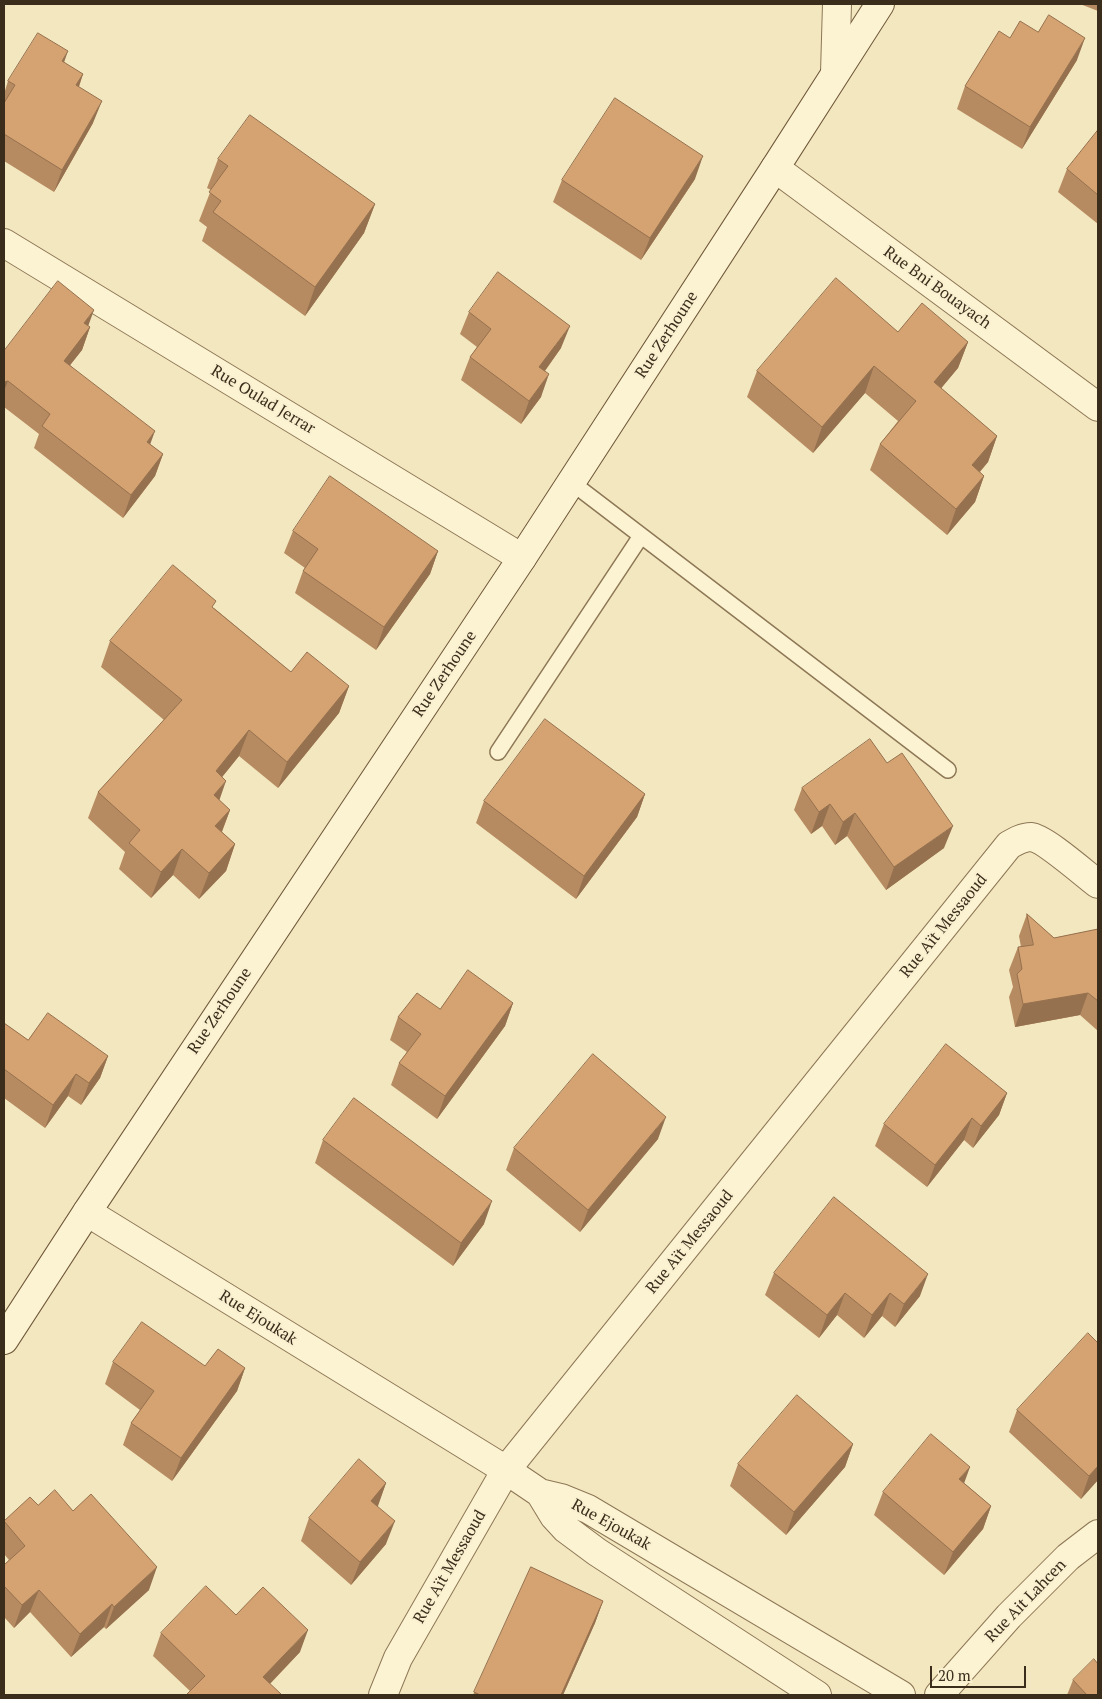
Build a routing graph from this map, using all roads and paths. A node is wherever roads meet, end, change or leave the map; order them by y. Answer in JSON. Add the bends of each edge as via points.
{"nodes":[{"id":1,"x":837,"y":4,"type":"edge"},
{"id":2,"x":880,"y":4,"type":"edge"},
{"id":3,"x":835,"y":73,"type":"junction"},
{"id":4,"x":775,"y":168,"type":"junction"},
{"id":5,"x":4,"y":243,"type":"edge"},
{"id":6,"x":1098,"y":407,"type":"edge"},
{"id":7,"x":571,"y":482,"type":"junction"},
{"id":8,"x":641,"y":536,"type":"junction"},
{"id":9,"x":522,"y":558,"type":"junction"},
{"id":10,"x":498,"y":752,"type":"dead end"},
{"id":11,"x":948,"y":770,"type":"dead end"},
{"id":12,"x":1098,"y":884,"type":"edge"},
{"id":13,"x":87,"y":1212,"type":"junction"},
{"id":14,"x":4,"y":1340,"type":"edge"},
{"id":15,"x":506,"y":1470,"type":"junction"},
{"id":16,"x":540,"y":1493,"type":"junction"},
{"id":17,"x":1098,"y":1534,"type":"edge"},
{"id":18,"x":383,"y":1695,"type":"edge"},
{"id":19,"x":817,"y":1695,"type":"edge"},
{"id":20,"x":900,"y":1695,"type":"edge"},
{"id":21,"x":939,"y":1695,"type":"edge"}],
"edges":[{"from":1,"to":3,"type":"street"},
{"from":2,"to":3,"type":"street","name":"Rue Zerhoune"},
{"from":3,"to":4,"type":"street","name":"Rue Zerhoune"},
{"from":4,"to":6,"type":"street","name":"Rue Bni Bouayach"},
{"from":4,"to":7,"type":"street","name":"Rue Zerhoune"},
{"from":5,"to":9,"type":"street","name":"Rue Oulad Jerrar"},
{"from":7,"to":8,"type":"lane"},
{"from":7,"to":9,"type":"street","name":"Rue Zerhoune"},
{"from":8,"to":10,"type":"lane"},
{"from":8,"to":11,"type":"lane"},
{"from":9,"to":13,"type":"street","name":"Rue Zerhoune"},
{"from":12,"to":15,"type":"street","name":"Rue Aït Messaoud","via":[[1033,837],[1022,838],[1009,845]]},
{"from":13,"to":14,"type":"street","name":"Rue Zerhoune"},
{"from":13,"to":15,"type":"street","name":"Rue Ejoukak"},
{"from":15,"to":16,"type":"street","name":"Rue Ejoukak"},
{"from":15,"to":18,"type":"street","name":"Rue Aït Messaoud","via":[[398,1658]]},
{"from":16,"to":19,"type":"street","name":"Rue Ejoukak","via":[[566,1529],[597,1552]]},
{"from":16,"to":20,"type":"street","name":"Rue Ejoukak","via":[[588,1509]]},
{"from":17,"to":21,"type":"street","name":"Rue Ait Lahcen","via":[[1068,1557],[1009,1616]]}]}
